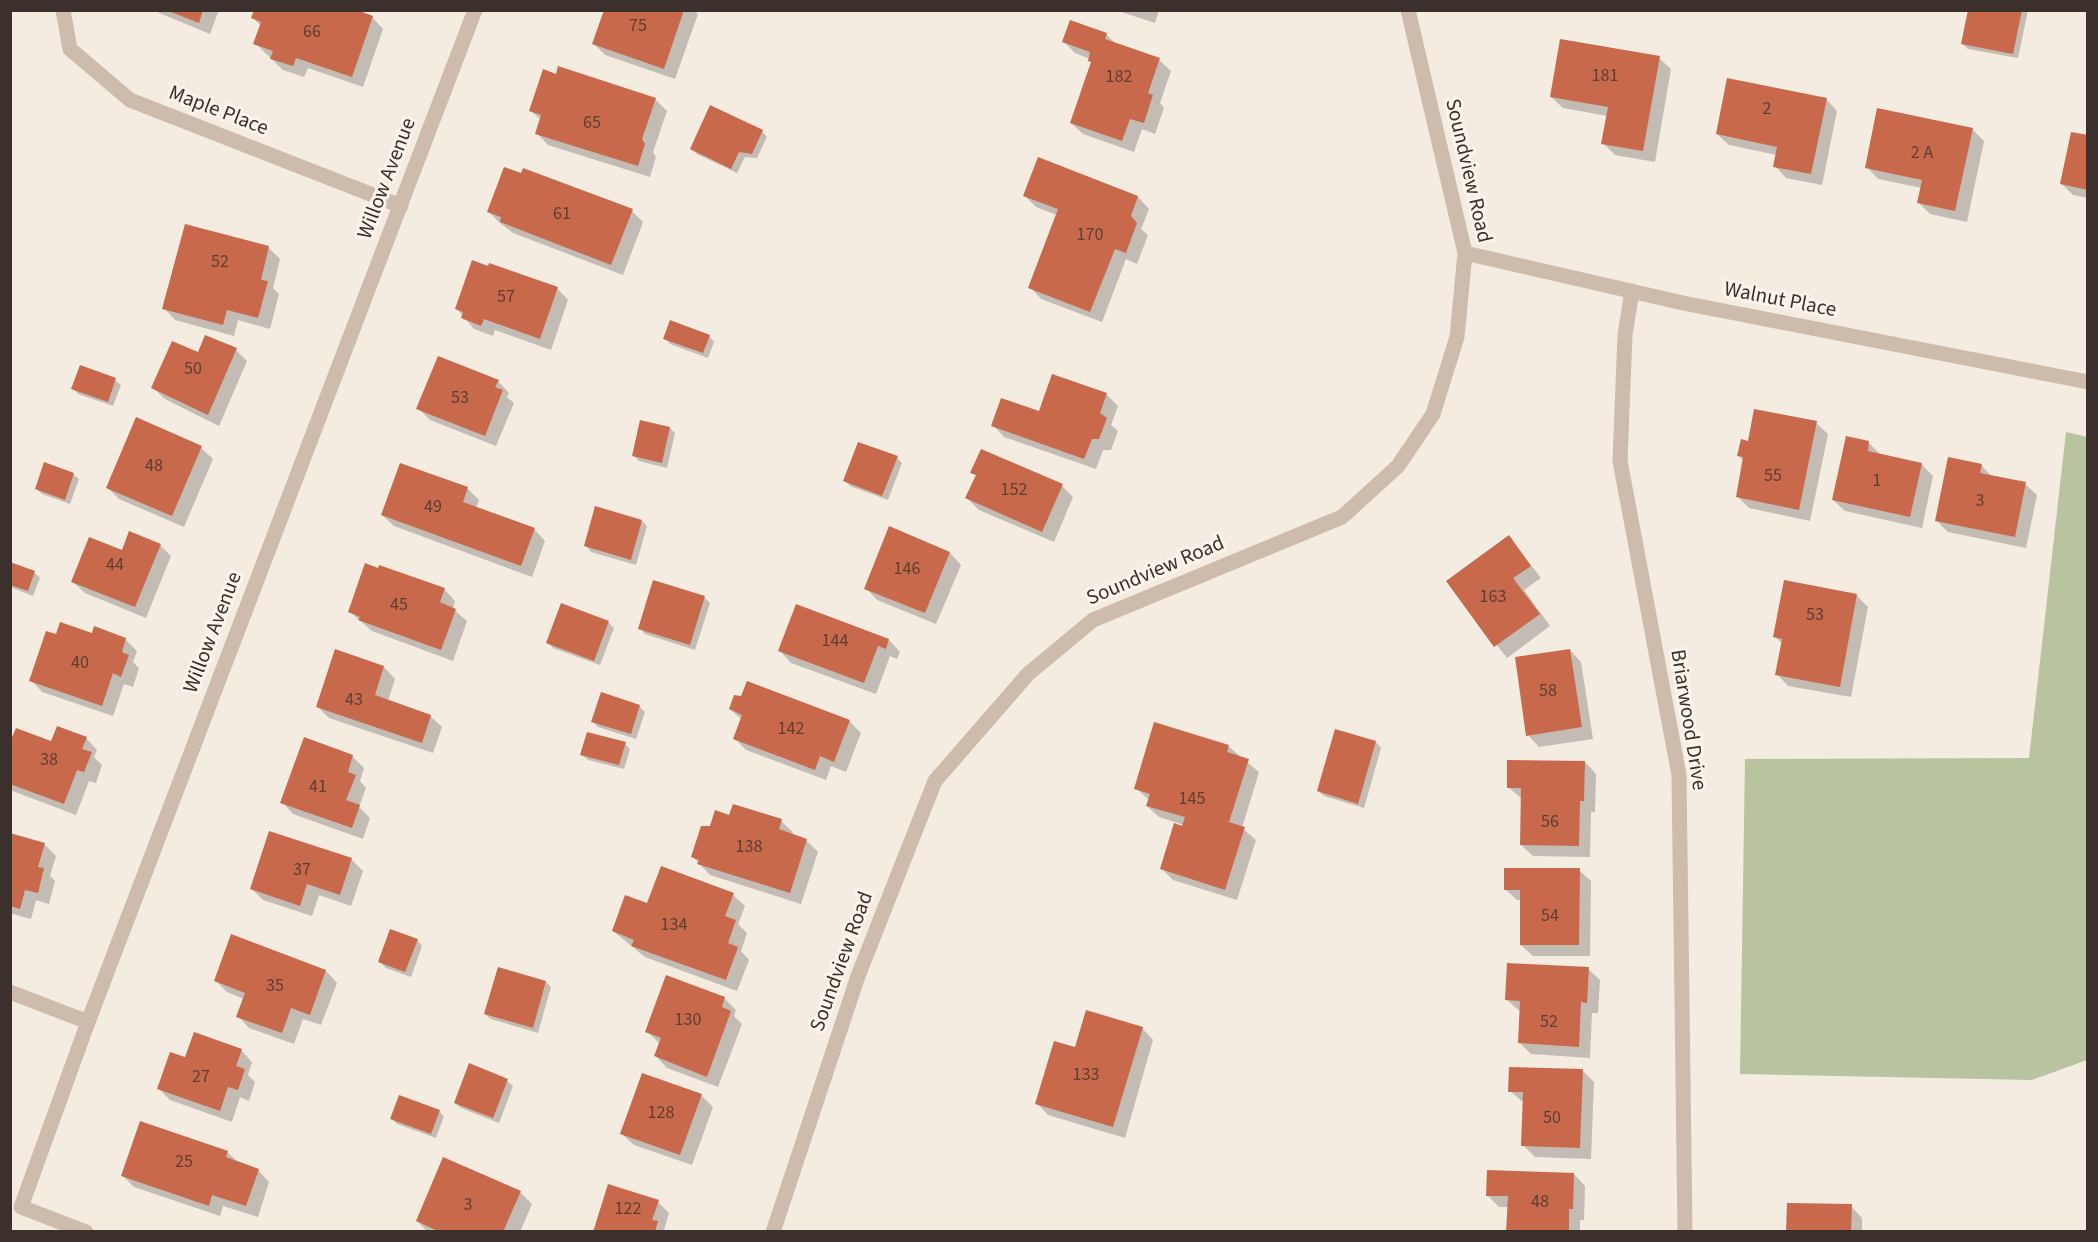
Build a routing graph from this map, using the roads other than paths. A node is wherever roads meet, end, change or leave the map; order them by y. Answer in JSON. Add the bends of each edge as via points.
{"nodes":[{"id":1,"x":63,"y":10,"type":"edge"},
{"id":2,"x":475,"y":10,"type":"edge"},
{"id":3,"x":1408,"y":10,"type":"edge"},
{"id":4,"x":401,"y":206,"type":"junction"},
{"id":5,"x":1466,"y":253,"type":"junction"},
{"id":6,"x":1632,"y":291,"type":"junction"},
{"id":7,"x":2088,"y":382,"type":"edge"},
{"id":8,"x":10,"y":992,"type":"edge"},
{"id":9,"x":88,"y":1022,"type":"junction"},
{"id":10,"x":86,"y":1232,"type":"edge"},
{"id":11,"x":773,"y":1232,"type":"edge"},
{"id":12,"x":1685,"y":1232,"type":"edge"}],
"edges":[{"from":1,"to":4,"type":"street","name":"Maple Place","via":[[70,49],[130,100]]},
{"from":2,"to":4,"type":"street","name":"Willow Avenue"},
{"from":3,"to":5,"type":"street","name":"Soundview Road"},
{"from":4,"to":9,"type":"street","name":"Willow Avenue"},
{"from":5,"to":6,"type":"street","name":"Walnut Place"},
{"from":5,"to":11,"type":"street","name":"Soundview Road","via":[[1457,337],[1433,414],[1398,466],[1342,517],[1093,620],[1028,674],[935,781],[858,976]]},
{"from":6,"to":7,"type":"street","name":"Walnut Place"},
{"from":6,"to":12,"type":"street","name":"Briarwood Drive","via":[[1625,335],[1620,461],[1679,775]]},
{"from":8,"to":9,"type":"street"},
{"from":9,"to":10,"type":"street","name":"Willow Avenue","via":[[21,1207]]}]}
